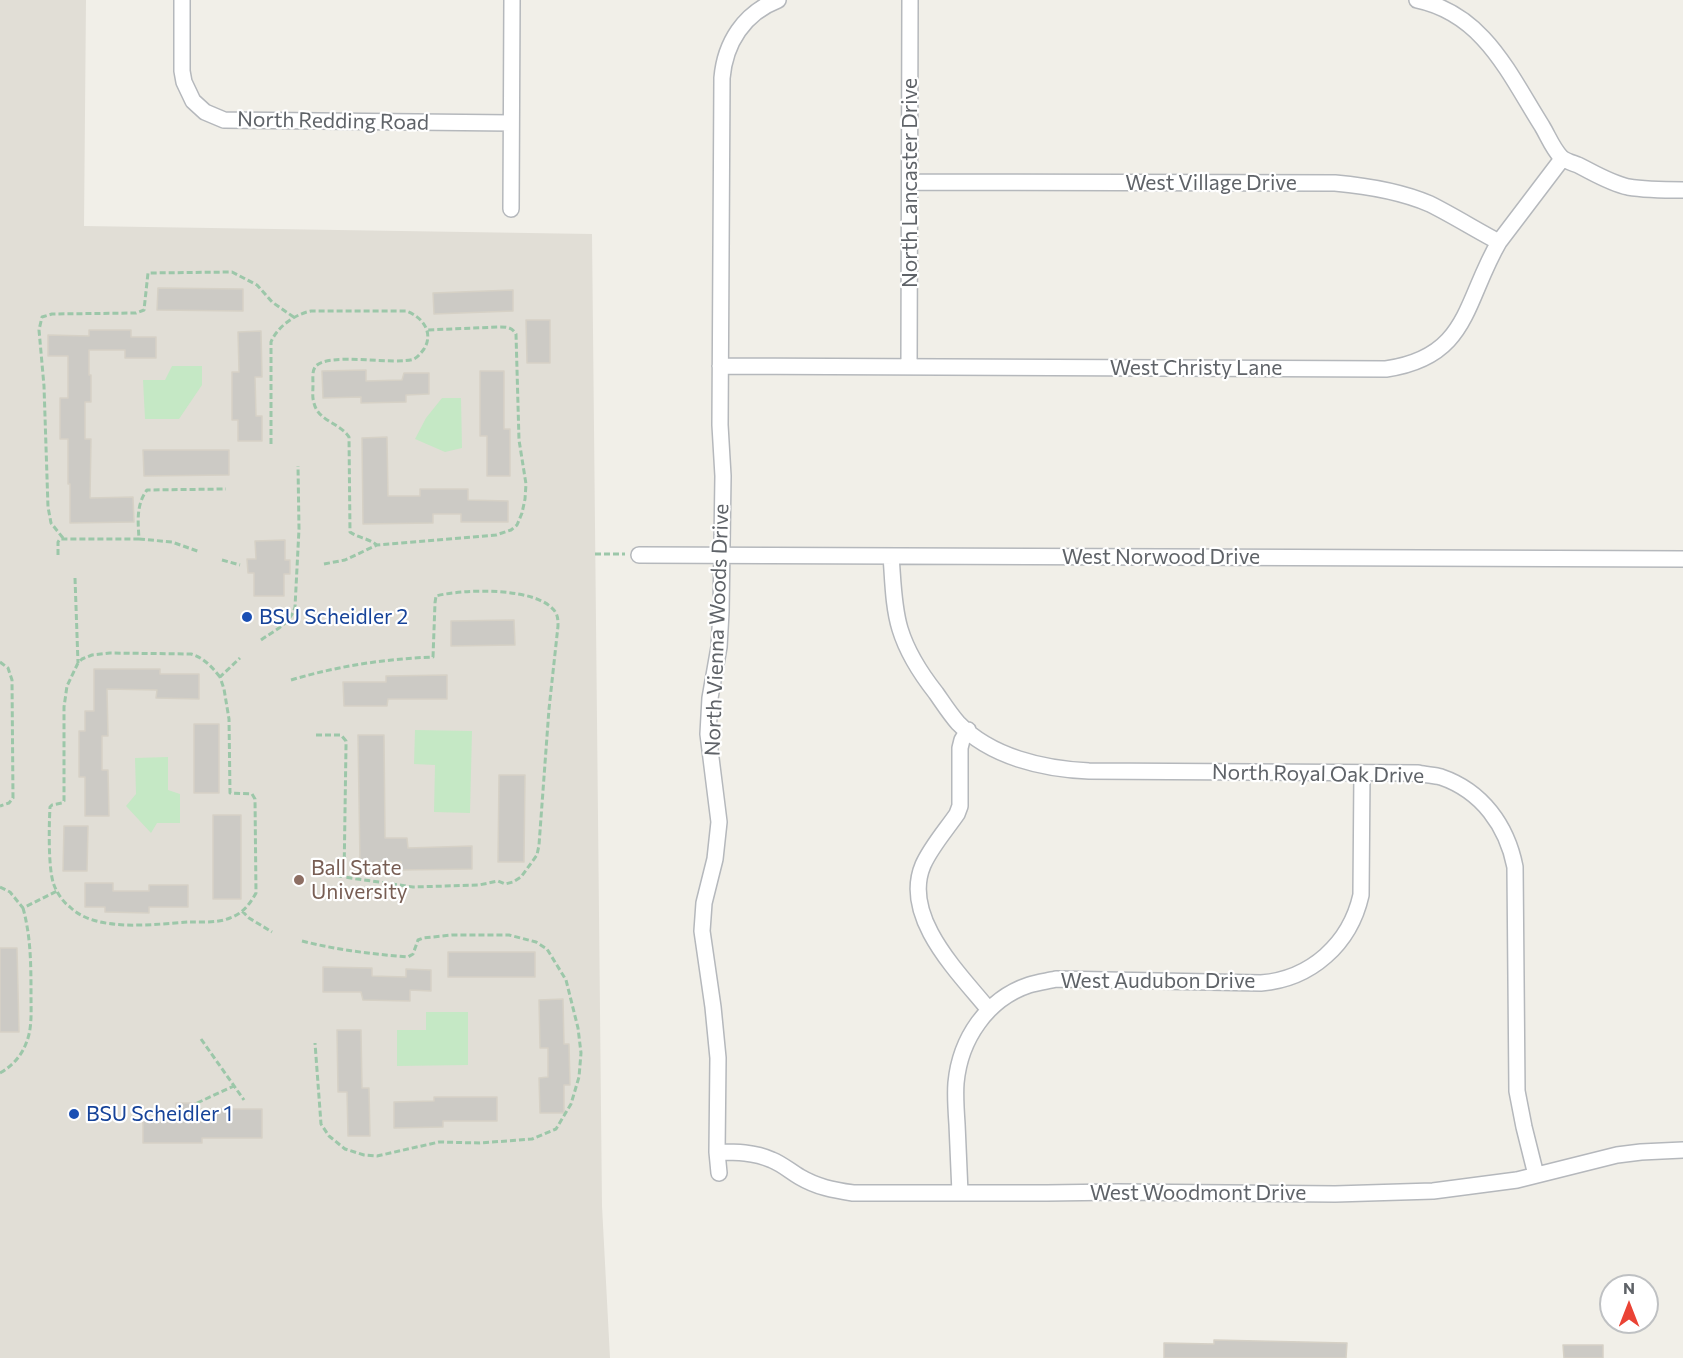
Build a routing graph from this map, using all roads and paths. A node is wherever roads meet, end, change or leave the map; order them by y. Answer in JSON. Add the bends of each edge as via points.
{"nodes":[{"id":1,"x":182,"y":0,"type":"edge"},
{"id":2,"x":512,"y":0,"type":"edge"},
{"id":3,"x":778,"y":0,"type":"edge"},
{"id":4,"x":910,"y":0,"type":"edge"},
{"id":5,"x":1417,"y":0,"type":"edge"},
{"id":6,"x":511,"y":123,"type":"junction"},
{"id":7,"x":1562,"y":159,"type":"junction"},
{"id":8,"x":910,"y":182,"type":"junction"},
{"id":9,"x":1683,"y":190,"type":"edge"},
{"id":10,"x":511,"y":208,"type":"dead end"},
{"id":11,"x":1499,"y":242,"type":"junction"},
{"id":12,"x":295,"y":318,"type":"junction"},
{"id":13,"x":428,"y":330,"type":"junction"},
{"id":14,"x":720,"y":366,"type":"junction"},
{"id":15,"x":909,"y":367,"type":"junction"},
{"id":16,"x":271,"y":444,"type":"dead end"},
{"id":17,"x":298,"y":466,"type":"dead end"},
{"id":18,"x":226,"y":489,"type":"dead end"},
{"id":19,"x":63,"y":538,"type":"junction"},
{"id":20,"x":139,"y":539,"type":"junction"},
{"id":21,"x":376,"y":545,"type":"junction"},
{"id":22,"x":200,"y":552,"type":"dead end"},
{"id":23,"x":595,"y":554,"type":"dead end"},
{"id":24,"x":58,"y":555,"type":"dead end"},
{"id":25,"x":639,"y":555,"type":"joint"},
{"id":26,"x":722,"y":555,"type":"junction"},
{"id":27,"x":891,"y":556,"type":"junction"},
{"id":28,"x":1683,"y":559,"type":"edge"},
{"id":29,"x":222,"y":560,"type":"dead end"},
{"id":30,"x":324,"y":564,"type":"dead end"},
{"id":31,"x":240,"y":565,"type":"dead end"},
{"id":32,"x":75,"y":578,"type":"dead end"},
{"id":33,"x":261,"y":640,"type":"dead end"},
{"id":34,"x":240,"y":658,"type":"dead end"},
{"id":35,"x":0,"y":662,"type":"edge"},
{"id":36,"x":78,"y":663,"type":"junction"},
{"id":37,"x":220,"y":677,"type":"junction"},
{"id":38,"x":291,"y":680,"type":"dead end"},
{"id":39,"x":968,"y":730,"type":"junction"},
{"id":40,"x":316,"y":735,"type":"dead end"},
{"id":41,"x":1362,"y":773,"type":"junction"},
{"id":42,"x":0,"y":806,"type":"edge"},
{"id":43,"x":322,"y":873,"type":"dead end"},
{"id":44,"x":344,"y":877,"type":"junction"},
{"id":45,"x":0,"y":887,"type":"edge"},
{"id":46,"x":57,"y":891,"type":"junction"},
{"id":47,"x":23,"y":908,"type":"junction"},
{"id":48,"x":242,"y":911,"type":"junction"},
{"id":49,"x":272,"y":932,"type":"dead end"},
{"id":50,"x":302,"y":941,"type":"dead end"},
{"id":51,"x":990,"y":1010,"type":"junction"},
{"id":52,"x":201,"y":1039,"type":"dead end"},
{"id":53,"x":315,"y":1043,"type":"dead end"},
{"id":54,"x":0,"y":1073,"type":"edge"},
{"id":55,"x":234,"y":1086,"type":"junction"},
{"id":56,"x":244,"y":1100,"type":"dead end"},
{"id":57,"x":197,"y":1104,"type":"dead end"},
{"id":58,"x":1683,"y":1150,"type":"edge"},
{"id":59,"x":717,"y":1152,"type":"junction"},
{"id":60,"x":718,"y":1173,"type":"dead end"},
{"id":61,"x":1536,"y":1175,"type":"junction"},
{"id":62,"x":960,"y":1193,"type":"junction"}],
"edges":[{"from":1,"to":6,"type":"street","name":"North Redding Road","via":[[184,82],[193,101],[205,112],[224,120]]},
{"from":2,"to":6,"type":"street"},
{"from":3,"to":14,"type":"street","name":"North Vienna Woods Drive","via":[[757,10],[735,33],[723,64]]},
{"from":4,"to":8,"type":"street","name":"North Lancaster Drive"},
{"from":5,"to":7,"type":"street","via":[[1450,12],[1486,40]]},
{"from":6,"to":10,"type":"street"},
{"from":7,"to":9,"type":"street","via":[[1627,187]]},
{"from":7,"to":11,"type":"street","name":"West Christy Lane"},
{"from":8,"to":11,"type":"street","name":"West Village Drive","via":[[1357,185],[1429,204]]},
{"from":8,"to":15,"type":"street","name":"North Lancaster Drive"},
{"from":11,"to":15,"type":"street","name":"West Christy Lane","via":[[1465,318],[1452,337],[1430,356],[1401,367]]},
{"from":12,"to":13,"type":"path","via":[[311,311],[406,311],[420,318]]},
{"from":12,"to":16,"type":"path","via":[[274,333],[271,342]]},
{"from":12,"to":19,"type":"path","via":[[272,302],[257,285],[232,272],[148,273],[144,310],[42,317],[39,330],[48,507],[51,523]]},
{"from":13,"to":21,"type":"path","via":[[426,345],[415,359],[324,361],[313,373],[318,413],[349,437],[350,532]]},
{"from":13,"to":21,"type":"path","via":[[514,330],[519,440],[526,484],[522,513],[517,525],[496,535]]},
{"from":14,"to":15,"type":"street","name":"West Christy Lane"},
{"from":14,"to":26,"type":"street","name":"North Vienna Woods Drive"},
{"from":17,"to":33,"type":"path","via":[[295,607],[288,621]]},
{"from":18,"to":20,"type":"path","via":[[147,490],[138,507]]},
{"from":19,"to":20,"type":"path"},
{"from":19,"to":24,"type":"path","via":[[58,542]]},
{"from":20,"to":22,"type":"path","via":[[172,542]]},
{"from":21,"to":30,"type":"path","via":[[345,560]]},
{"from":23,"to":25,"type":"path"},
{"from":25,"to":26,"type":"street","name":"West Norwood Drive"},
{"from":26,"to":27,"type":"street","name":"West Norwood Drive"},
{"from":26,"to":59,"type":"street","name":"North Vienna Woods Drive","via":[[718,647],[708,734],[718,822],[702,931],[718,1058]]},
{"from":27,"to":28,"type":"street","name":"West Norwood Drive"},
{"from":27,"to":39,"type":"street","name":"North Royal Oak Drive","via":[[894,596],[904,640],[926,680],[958,723]]},
{"from":29,"to":31,"type":"path"},
{"from":32,"to":36,"type":"path"},
{"from":34,"to":37,"type":"path"},
{"from":35,"to":42,"type":"path","via":[[8,668],[12,680],[13,798]]},
{"from":36,"to":37,"type":"path","via":[[92,655],[110,653],[191,654],[209,663]]},
{"from":36,"to":46,"type":"path","via":[[67,686],[64,706],[64,801],[50,807],[51,860]]},
{"from":37,"to":48,"type":"path","via":[[229,719],[230,793],[252,794],[255,799],[256,894]]},
{"from":38,"to":44,"type":"path","via":[[363,663],[434,657],[436,596],[515,592],[545,603],[558,618],[539,845],[537,855],[521,877],[505,884],[498,881],[413,887]]},
{"from":39,"to":41,"type":"street","name":"North Royal Oak Drive","via":[[994,748],[1020,759],[1064,770]]},
{"from":39,"to":51,"type":"street","via":[[960,748],[960,806],[923,866],[920,906],[928,929],[942,950]]},
{"from":40,"to":44,"type":"path","via":[[341,735],[346,741]]},
{"from":41,"to":51,"type":"street","name":"West Audubon Drive","via":[[1358,909],[1339,943],[1317,964],[1277,982],[1056,979],[1014,992]]},
{"from":41,"to":61,"type":"street","name":"North Royal Oak Drive","via":[[1440,777],[1487,806],[1506,835],[1516,881],[1517,1091]]},
{"from":43,"to":44,"type":"path"},
{"from":45,"to":47,"type":"path","via":[[10,892]]},
{"from":46,"to":47,"type":"path"},
{"from":46,"to":48,"type":"path","via":[[70,908],[83,916],[112,924],[214,921]]},
{"from":47,"to":54,"type":"path","via":[[29,936],[30,1029],[19,1058]]},
{"from":48,"to":49,"type":"path"},
{"from":50,"to":53,"type":"path","via":[[408,957],[418,940],[439,936],[509,935],[536,942],[547,949],[566,980],[581,1053],[571,1104],[556,1129],[532,1139],[439,1142],[377,1156],[345,1149],[321,1124]]},
{"from":51,"to":62,"type":"street","name":"West Audubon Drive","via":[[975,1027],[958,1067]]},
{"from":52,"to":55,"type":"path"},
{"from":55,"to":56,"type":"path"},
{"from":55,"to":57,"type":"path"},
{"from":58,"to":61,"type":"street","name":"West Woodmont Drive","via":[[1617,1155]]},
{"from":59,"to":60,"type":"street","name":"North Vienna Woods Drive"},
{"from":59,"to":62,"type":"street","name":"West Woodmont Drive","via":[[762,1156],[830,1190]]},
{"from":61,"to":62,"type":"street","name":"West Woodmont Drive","via":[[1433,1191]]}]}
